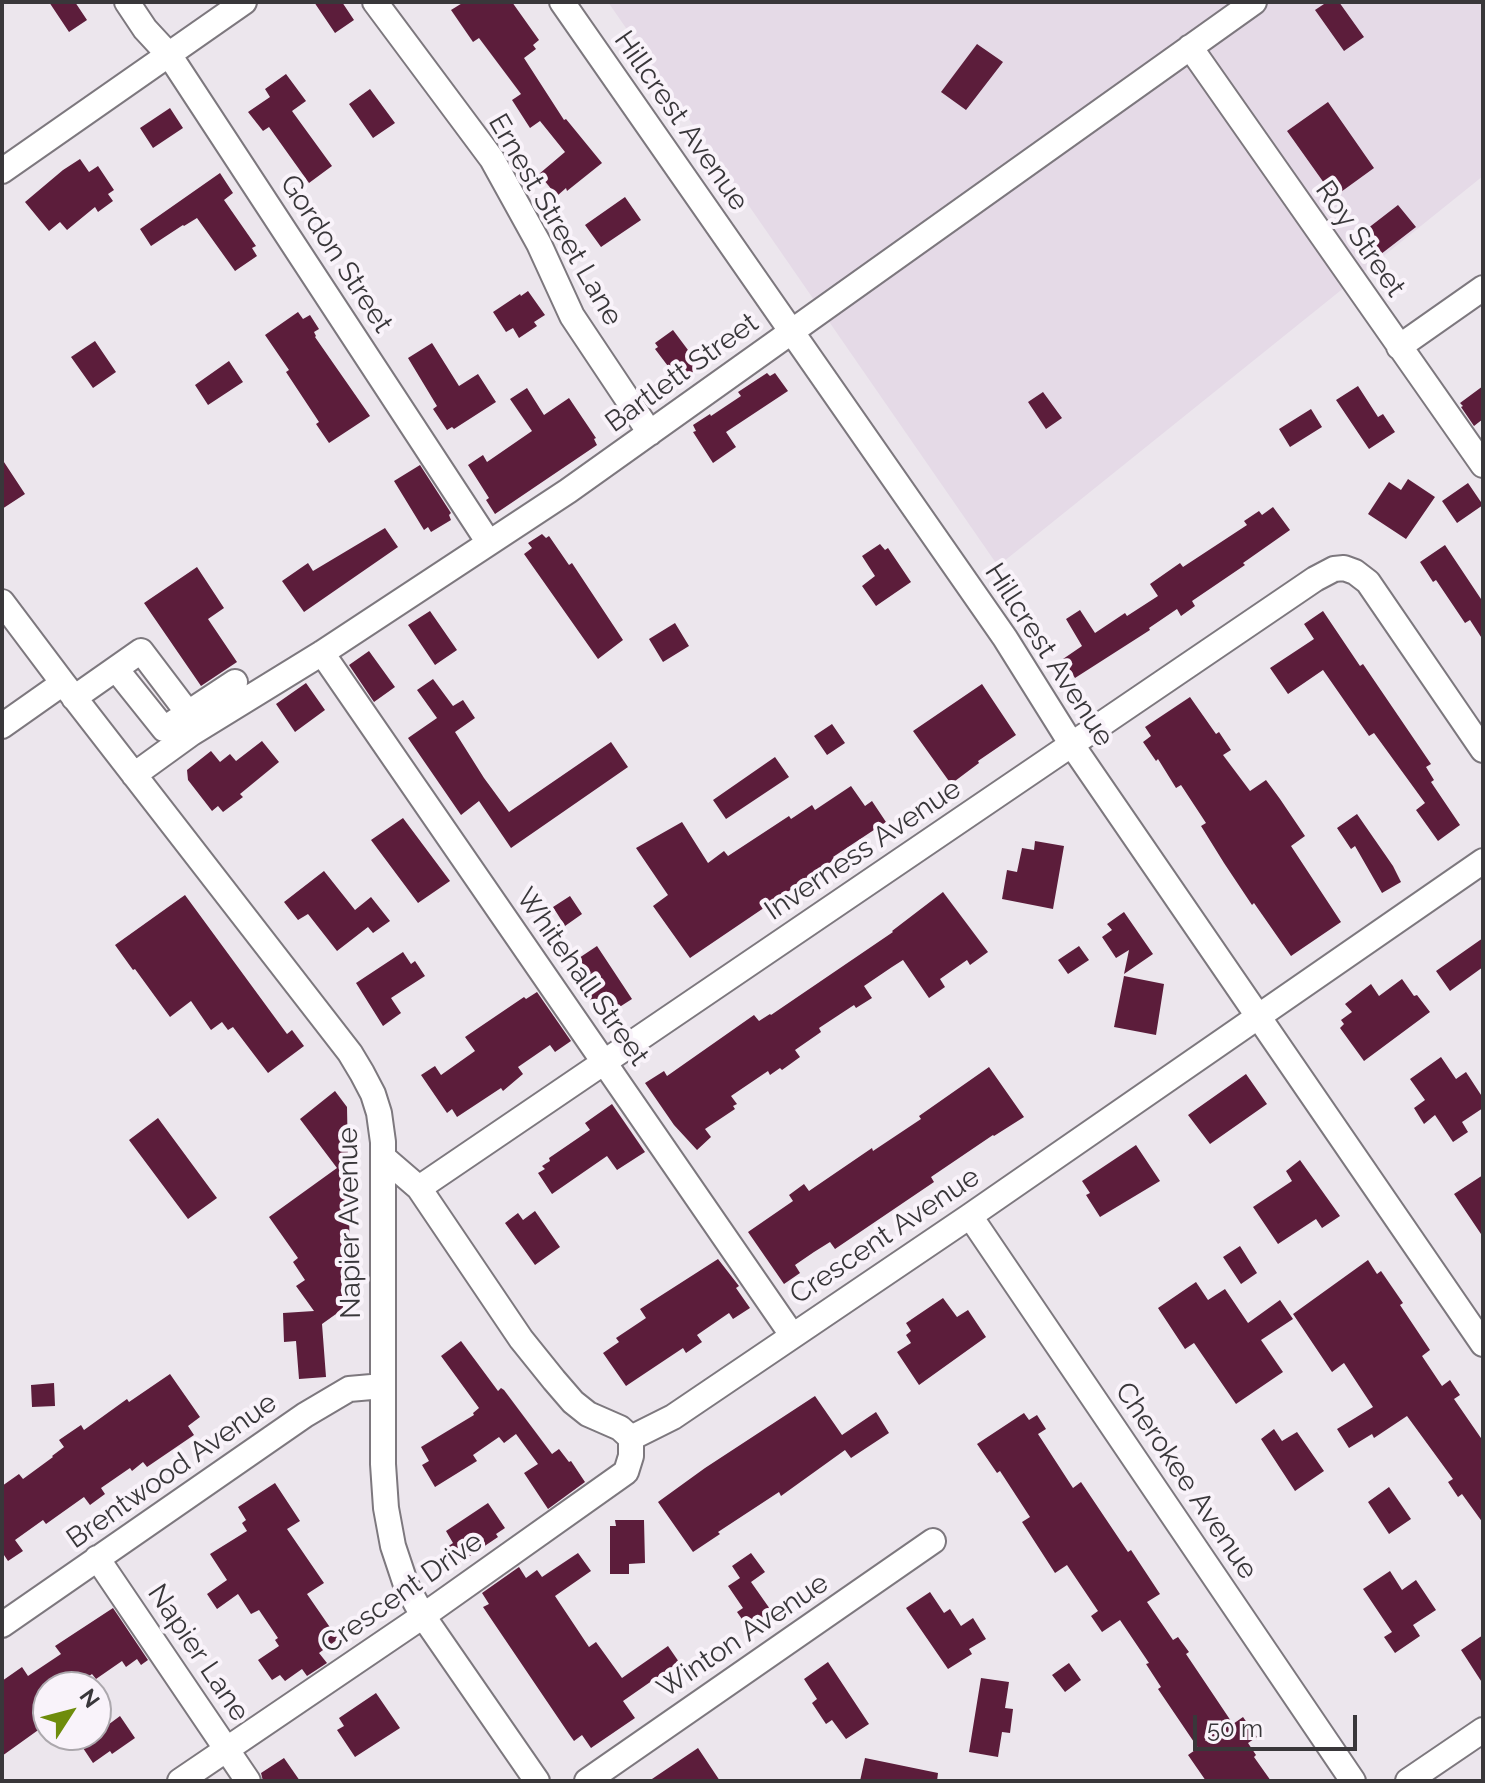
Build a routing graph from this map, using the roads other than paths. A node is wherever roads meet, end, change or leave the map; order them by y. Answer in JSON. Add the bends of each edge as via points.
{"nodes":[{"id":1,"x":127,"y":2,"type":"edge"},
{"id":2,"x":244,"y":2,"type":"edge"},
{"id":3,"x":375,"y":2,"type":"edge"},
{"id":4,"x":562,"y":2,"type":"edge"},
{"id":5,"x":1254,"y":2,"type":"edge"},
{"id":6,"x":1190,"y":47,"type":"junction"},
{"id":7,"x":170,"y":56,"type":"junction"},
{"id":8,"x":2,"y":171,"type":"edge"},
{"id":9,"x":1483,"y":288,"type":"edge"},
{"id":10,"x":791,"y":331,"type":"junction"},
{"id":11,"x":1399,"y":347,"type":"junction"},
{"id":12,"x":650,"y":433,"type":"junction"},
{"id":13,"x":1483,"y":465,"type":"edge"},
{"id":14,"x":489,"y":543,"type":"junction"},
{"id":15,"x":2,"y":602,"type":"edge"},
{"id":16,"x":322,"y":653,"type":"junction"},
{"id":17,"x":235,"y":682,"type":"dead end"},
{"id":18,"x":68,"y":691,"type":"junction"},
{"id":19,"x":2,"y":726,"type":"edge"},
{"id":20,"x":1072,"y":745,"type":"junction"},
{"id":21,"x":1483,"y":750,"type":"edge"},
{"id":22,"x":134,"y":775,"type":"junction"},
{"id":23,"x":1483,"y":861,"type":"edge"},
{"id":24,"x":1259,"y":1017,"type":"junction"},
{"id":25,"x":604,"y":1062,"type":"junction"},
{"id":26,"x":383,"y":1157,"type":"junction"},
{"id":27,"x":419,"y":1188,"type":"junction"},
{"id":28,"x":970,"y":1216,"type":"junction"},
{"id":29,"x":792,"y":1335,"type":"junction"},
{"id":30,"x":1483,"y":1344,"type":"edge"},
{"id":31,"x":383,"y":1386,"type":"junction"},
{"id":32,"x":631,"y":1438,"type":"junction"},
{"id":33,"x":933,"y":1541,"type":"dead end"},
{"id":34,"x":97,"y":1558,"type":"junction"},
{"id":35,"x":423,"y":1616,"type":"junction"},
{"id":36,"x":2,"y":1625,"type":"edge"},
{"id":37,"x":1483,"y":1730,"type":"edge"},
{"id":38,"x":227,"y":1750,"type":"junction"},
{"id":39,"x":180,"y":1781,"type":"edge"},
{"id":40,"x":248,"y":1781,"type":"edge"},
{"id":41,"x":537,"y":1781,"type":"edge"},
{"id":42,"x":587,"y":1781,"type":"edge"},
{"id":43,"x":1353,"y":1781,"type":"edge"},
{"id":44,"x":1408,"y":1781,"type":"edge"}],
"edges":[{"from":1,"to":7,"type":"street","name":"Gordon Street"},
{"from":2,"to":7,"type":"street"},
{"from":3,"to":12,"type":"street","name":"Ernest Street Lane","via":[[492,159],[572,316]]},
{"from":4,"to":10,"type":"street","name":"Hillcrest Avenue"},
{"from":5,"to":6,"type":"street","name":"Bartlett Street"},
{"from":6,"to":10,"type":"street","name":"Bartlett Street"},
{"from":6,"to":11,"type":"street","name":"Roy Street"},
{"from":7,"to":8,"type":"street"},
{"from":7,"to":14,"type":"street","name":"Gordon Street"},
{"from":9,"to":11,"type":"street"},
{"from":10,"to":12,"type":"street","name":"Bartlett Street"},
{"from":10,"to":20,"type":"street","name":"Hillcrest Avenue","via":[[1005,638]]},
{"from":11,"to":13,"type":"street","name":"Roy Street"},
{"from":12,"to":14,"type":"street","name":"Bartlett Street"},
{"from":14,"to":16,"type":"street","name":"Bartlett Street"},
{"from":15,"to":18,"type":"street","name":"Napier Avenue"},
{"from":16,"to":22,"type":"street","name":"Bartlett Street"},
{"from":16,"to":25,"type":"street","name":"Whitehall Street"},
{"from":17,"to":18,"type":"street","via":[[188,713],[141,651]]},
{"from":18,"to":19,"type":"street"},
{"from":18,"to":22,"type":"street","name":"Napier Avenue"},
{"from":20,"to":21,"type":"street","name":"Inverness Avenue","via":[[1315,579],[1344,568],[1368,582]]},
{"from":20,"to":24,"type":"street","name":"Hillcrest Avenue"},
{"from":20,"to":25,"type":"street","name":"Inverness Avenue"},
{"from":22,"to":26,"type":"street","name":"Napier Avenue","via":[[350,1053],[379,1113]]},
{"from":23,"to":24,"type":"street","name":"Crescent Avenue"},
{"from":24,"to":28,"type":"street","name":"Crescent Avenue"},
{"from":24,"to":30,"type":"street","name":"Hillcrest Avenue"},
{"from":25,"to":27,"type":"street","name":"Inverness Avenue"},
{"from":25,"to":29,"type":"street","name":"Whitehall Street"},
{"from":26,"to":27,"type":"street"},
{"from":26,"to":31,"type":"street","name":"Napier Avenue"},
{"from":27,"to":32,"type":"street","via":[[554,1380],[588,1414]]},
{"from":28,"to":29,"type":"street","name":"Crescent Avenue"},
{"from":28,"to":43,"type":"street","name":"Cherokee Avenue"},
{"from":29,"to":32,"type":"street","name":"Crescent Avenue","via":[[673,1417]]},
{"from":31,"to":34,"type":"street","name":"Brentwood Avenue","via":[[338,1394]]},
{"from":31,"to":35,"type":"street","name":"Napier Avenue","via":[[386,1508],[406,1585]]},
{"from":32,"to":35,"type":"street","name":"Crescent Drive","via":[[626,1472]]},
{"from":33,"to":42,"type":"street","name":"Winton Avenue"},
{"from":34,"to":36,"type":"street","name":"Brentwood Avenue"},
{"from":34,"to":38,"type":"street","name":"Napier Lane"},
{"from":35,"to":38,"type":"street","name":"Crescent Drive"},
{"from":35,"to":41,"type":"street","name":"Napier Avenue"},
{"from":37,"to":44,"type":"street"},
{"from":38,"to":39,"type":"street","name":"Crescent Drive"},
{"from":38,"to":40,"type":"street","name":"Napier Lane"}]}
